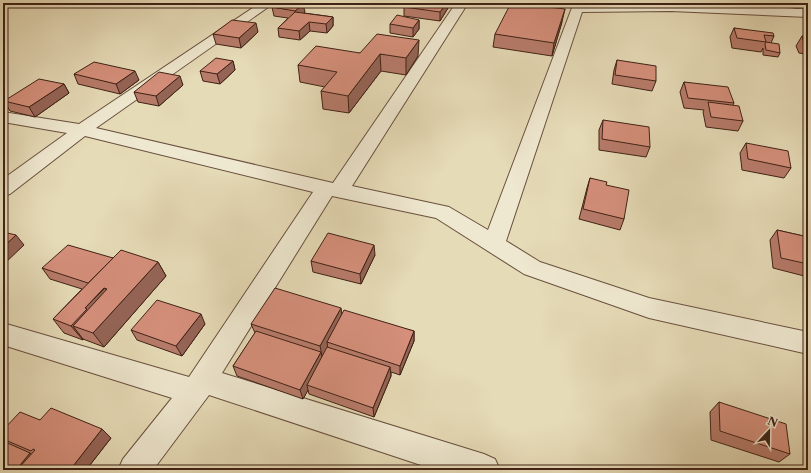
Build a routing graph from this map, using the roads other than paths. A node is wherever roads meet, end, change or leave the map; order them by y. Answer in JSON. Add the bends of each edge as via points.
{"nodes":[{"id":1,"x":268,"y":3,"type":"edge"},
{"id":2,"x":462,"y":3,"type":"edge"},
{"id":3,"x":802,"y":3,"type":"edge"},
{"id":4,"x":808,"y":8,"type":"edge"},
{"id":5,"x":808,"y":13,"type":"edge"},
{"id":6,"x":3,"y":117,"type":"edge"},
{"id":7,"x":82,"y":130,"type":"junction"},
{"id":8,"x":3,"y":188,"type":"edge"},
{"id":9,"x":333,"y":190,"type":"junction"},
{"id":10,"x":494,"y":244,"type":"junction"},
{"id":11,"x":3,"y":334,"type":"edge"},
{"id":12,"x":808,"y":343,"type":"edge"},
{"id":13,"x":198,"y":386,"type":"junction"},
{"id":14,"x":134,"y":470,"type":"edge"},
{"id":15,"x":484,"y":470,"type":"edge"}],
"edges":[{"from":1,"to":7,"type":"street"},
{"from":2,"to":9,"type":"street"},
{"from":3,"to":4,"type":"street"},
{"from":5,"to":10,"type":"street","via":[[671,7],[577,8]]},
{"from":6,"to":7,"type":"street"},
{"from":7,"to":8,"type":"street"},
{"from":7,"to":9,"type":"street"},
{"from":9,"to":10,"type":"street","via":[[442,212]]},
{"from":9,"to":13,"type":"street"},
{"from":10,"to":12,"type":"street","via":[[532,268],[649,308]]},
{"from":11,"to":13,"type":"street"},
{"from":13,"to":14,"type":"street"},
{"from":13,"to":15,"type":"street"}]}
